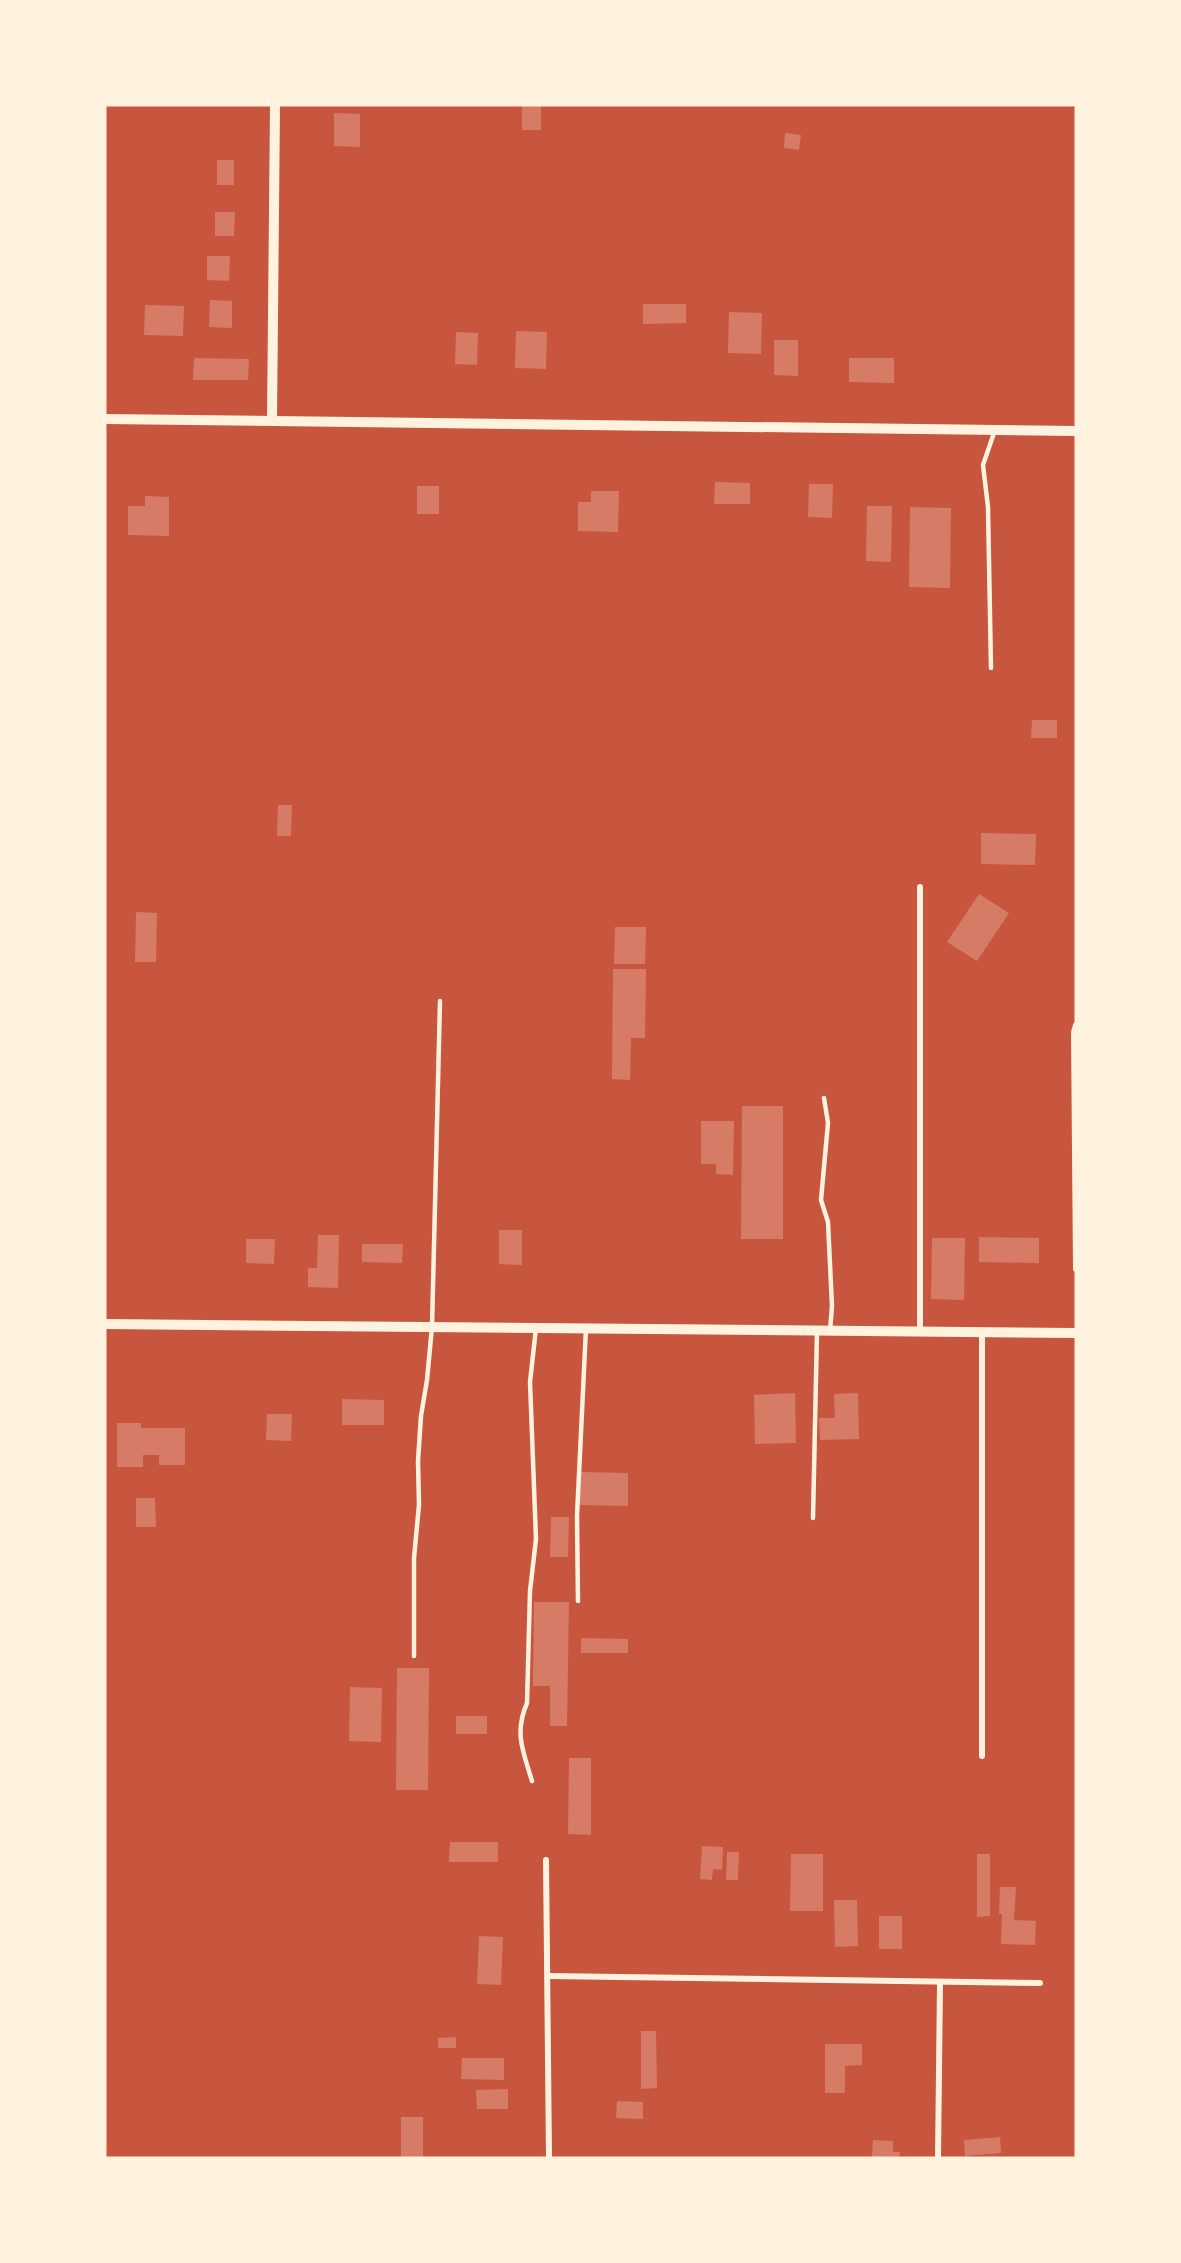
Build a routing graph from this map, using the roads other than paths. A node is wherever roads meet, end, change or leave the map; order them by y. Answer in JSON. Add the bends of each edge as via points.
{"nodes":[{"id":1,"x":275,"y":105,"type":"edge"},
{"id":2,"x":105,"y":420,"type":"edge"},
{"id":3,"x":272,"y":421,"type":"junction"},
{"id":4,"x":995,"y":430,"type":"junction"},
{"id":5,"x":1076,"y":431,"type":"edge"},
{"id":6,"x":992,"y":668,"type":"dead end"},
{"id":7,"x":920,"y":887,"type":"dead end"},
{"id":8,"x":440,"y":1001,"type":"dead end"},
{"id":9,"x":1076,"y":1025,"type":"edge"},
{"id":10,"x":824,"y":1098,"type":"dead end"},
{"id":11,"x":1076,"y":1269,"type":"edge"},
{"id":12,"x":105,"y":1324,"type":"edge"},
{"id":13,"x":432,"y":1327,"type":"junction"},
{"id":14,"x":536,"y":1328,"type":"junction"},
{"id":15,"x":586,"y":1328,"type":"junction"},
{"id":16,"x":817,"y":1331,"type":"junction"},
{"id":17,"x":830,"y":1331,"type":"junction"},
{"id":18,"x":921,"y":1332,"type":"junction"},
{"id":19,"x":982,"y":1332,"type":"junction"},
{"id":20,"x":1076,"y":1333,"type":"edge"},
{"id":21,"x":813,"y":1518,"type":"dead end"},
{"id":22,"x":578,"y":1601,"type":"dead end"},
{"id":23,"x":414,"y":1656,"type":"dead end"},
{"id":24,"x":982,"y":1756,"type":"dead end"},
{"id":25,"x":532,"y":1781,"type":"dead end"},
{"id":26,"x":546,"y":1860,"type":"dead end"},
{"id":27,"x":548,"y":1976,"type":"junction"},
{"id":28,"x":940,"y":1983,"type":"junction"},
{"id":29,"x":1040,"y":1983,"type":"dead end"},
{"id":30,"x":549,"y":2158,"type":"edge"},
{"id":31,"x":938,"y":2158,"type":"edge"}],
"edges":[{"from":1,"to":3,"type":"street"},
{"from":2,"to":3,"type":"street"},
{"from":3,"to":4,"type":"street"},
{"from":4,"to":5,"type":"street"},
{"from":4,"to":6,"type":"lane","via":[[983,465],[988,507]]},
{"from":7,"to":18,"type":"street"},
{"from":8,"to":13,"type":"lane"},
{"from":9,"to":11,"type":"street"},
{"from":10,"to":17,"type":"lane","via":[[828,1123],[821,1200],[828,1222]]},
{"from":12,"to":13,"type":"street"},
{"from":13,"to":14,"type":"street"},
{"from":13,"to":23,"type":"lane","via":[[418,1461]]},
{"from":14,"to":15,"type":"street"},
{"from":14,"to":25,"type":"lane","via":[[530,1382],[536,1539],[530,1591],[527,1703],[519,1739]]},
{"from":15,"to":16,"type":"street"},
{"from":15,"to":22,"type":"lane","via":[[577,1516]]},
{"from":16,"to":17,"type":"street"},
{"from":16,"to":21,"type":"lane"},
{"from":17,"to":18,"type":"street"},
{"from":18,"to":19,"type":"street"},
{"from":19,"to":20,"type":"street"},
{"from":19,"to":24,"type":"street"},
{"from":26,"to":27,"type":"street"},
{"from":27,"to":28,"type":"street"},
{"from":27,"to":30,"type":"street"},
{"from":28,"to":29,"type":"street"},
{"from":28,"to":31,"type":"street"}]}
